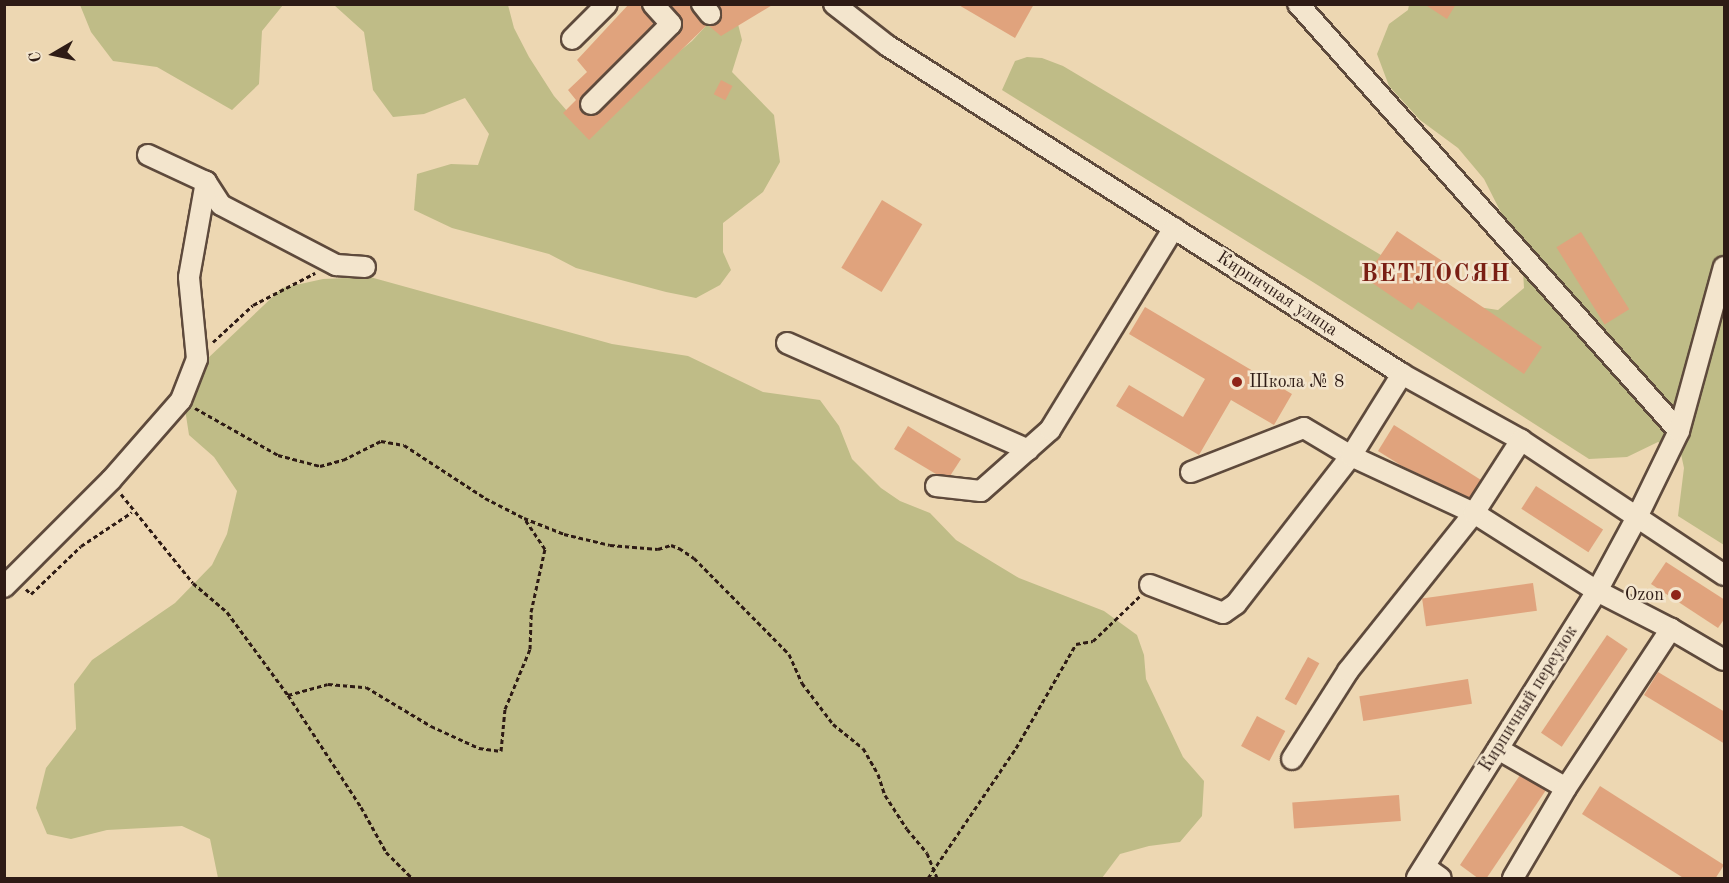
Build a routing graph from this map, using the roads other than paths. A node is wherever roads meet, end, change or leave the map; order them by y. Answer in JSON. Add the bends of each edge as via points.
{"nodes":[{"id":1,"x":607,"y":4,"type":"edge"},
{"id":2,"x":834,"y":4,"type":"edge"},
{"id":3,"x":1298,"y":4,"type":"edge"},
{"id":4,"x":656,"y":5,"type":"edge"},
{"id":5,"x":572,"y":39,"type":"dead end"},
{"id":6,"x":591,"y":104,"type":"dead end"},
{"id":7,"x":148,"y":155,"type":"dead end"},
{"id":8,"x":206,"y":182,"type":"junction"},
{"id":9,"x":1174,"y":228,"type":"junction"},
{"id":10,"x":365,"y":267,"type":"dead end"},
{"id":11,"x":1725,"y":267,"type":"edge"},
{"id":12,"x":787,"y":343,"type":"dead end"},
{"id":13,"x":1402,"y":374,"type":"junction"},
{"id":14,"x":1678,"y":431,"type":"junction"},
{"id":15,"x":1521,"y":440,"type":"junction"},
{"id":16,"x":1028,"y":450,"type":"junction"},
{"id":17,"x":1351,"y":456,"type":"junction"},
{"id":18,"x":1191,"y":472,"type":"dead end"},
{"id":19,"x":936,"y":486,"type":"dead end"},
{"id":20,"x":1474,"y":513,"type":"junction"},
{"id":21,"x":1637,"y":517,"type":"junction"},
{"id":22,"x":1725,"y":575,"type":"edge"},
{"id":23,"x":9,"y":583,"type":"edge"},
{"id":24,"x":1150,"y":585,"type":"road end"},
{"id":25,"x":1597,"y":591,"type":"junction"},
{"id":26,"x":1671,"y":629,"type":"junction"},
{"id":27,"x":1721,"y":652,"type":"edge"},
{"id":28,"x":1498,"y":748,"type":"junction"},
{"id":29,"x":1292,"y":759,"type":"dead end"},
{"id":30,"x":1566,"y":788,"type":"junction"},
{"id":31,"x":1421,"y":873,"type":"edge"},
{"id":32,"x":1441,"y":879,"type":"edge"},
{"id":33,"x":1513,"y":879,"type":"edge"}],
"edges":[{"from":1,"to":5,"type":"street"},
{"from":2,"to":9,"type":"street","name":"Кирпичная улица","via":[[888,46]]},
{"from":3,"to":14,"type":"street"},
{"from":4,"to":6,"type":"street","via":[[671,24]]},
{"from":7,"to":8,"type":"street"},
{"from":8,"to":10,"type":"street","via":[[221,205],[336,265]]},
{"from":8,"to":23,"type":"street","via":[[189,277],[197,359],[181,400],[111,480]]},
{"from":9,"to":13,"type":"street","name":"Кирпичная улица"},
{"from":9,"to":16,"type":"street","via":[[1050,430]]},
{"from":11,"to":14,"type":"street","name":"Кирпичный переулок"},
{"from":12,"to":16,"type":"street"},
{"from":13,"to":15,"type":"street","name":"Кирпичная улица"},
{"from":13,"to":17,"type":"street"},
{"from":14,"to":21,"type":"street","name":"Кирпичный переулок"},
{"from":15,"to":20,"type":"street"},
{"from":15,"to":21,"type":"street","name":"Кирпичная улица"},
{"from":16,"to":19,"type":"street","via":[[981,491]]},
{"from":17,"to":18,"type":"street","via":[[1304,428]]},
{"from":17,"to":20,"type":"street"},
{"from":17,"to":24,"type":"street","via":[[1236,604],[1223,613]]},
{"from":20,"to":25,"type":"street"},
{"from":20,"to":29,"type":"street","via":[[1348,671]]},
{"from":21,"to":22,"type":"street","name":"Кирпичная улица"},
{"from":21,"to":25,"type":"street","name":"Кирпичный переулок"},
{"from":25,"to":26,"type":"street"},
{"from":25,"to":28,"type":"street","name":"Кирпичный переулок"},
{"from":26,"to":27,"type":"street"},
{"from":26,"to":30,"type":"street"},
{"from":28,"to":30,"type":"street"},
{"from":28,"to":31,"type":"street","name":"Кирпичный переулок"},
{"from":30,"to":33,"type":"street"},
{"from":31,"to":32,"type":"street"}]}
